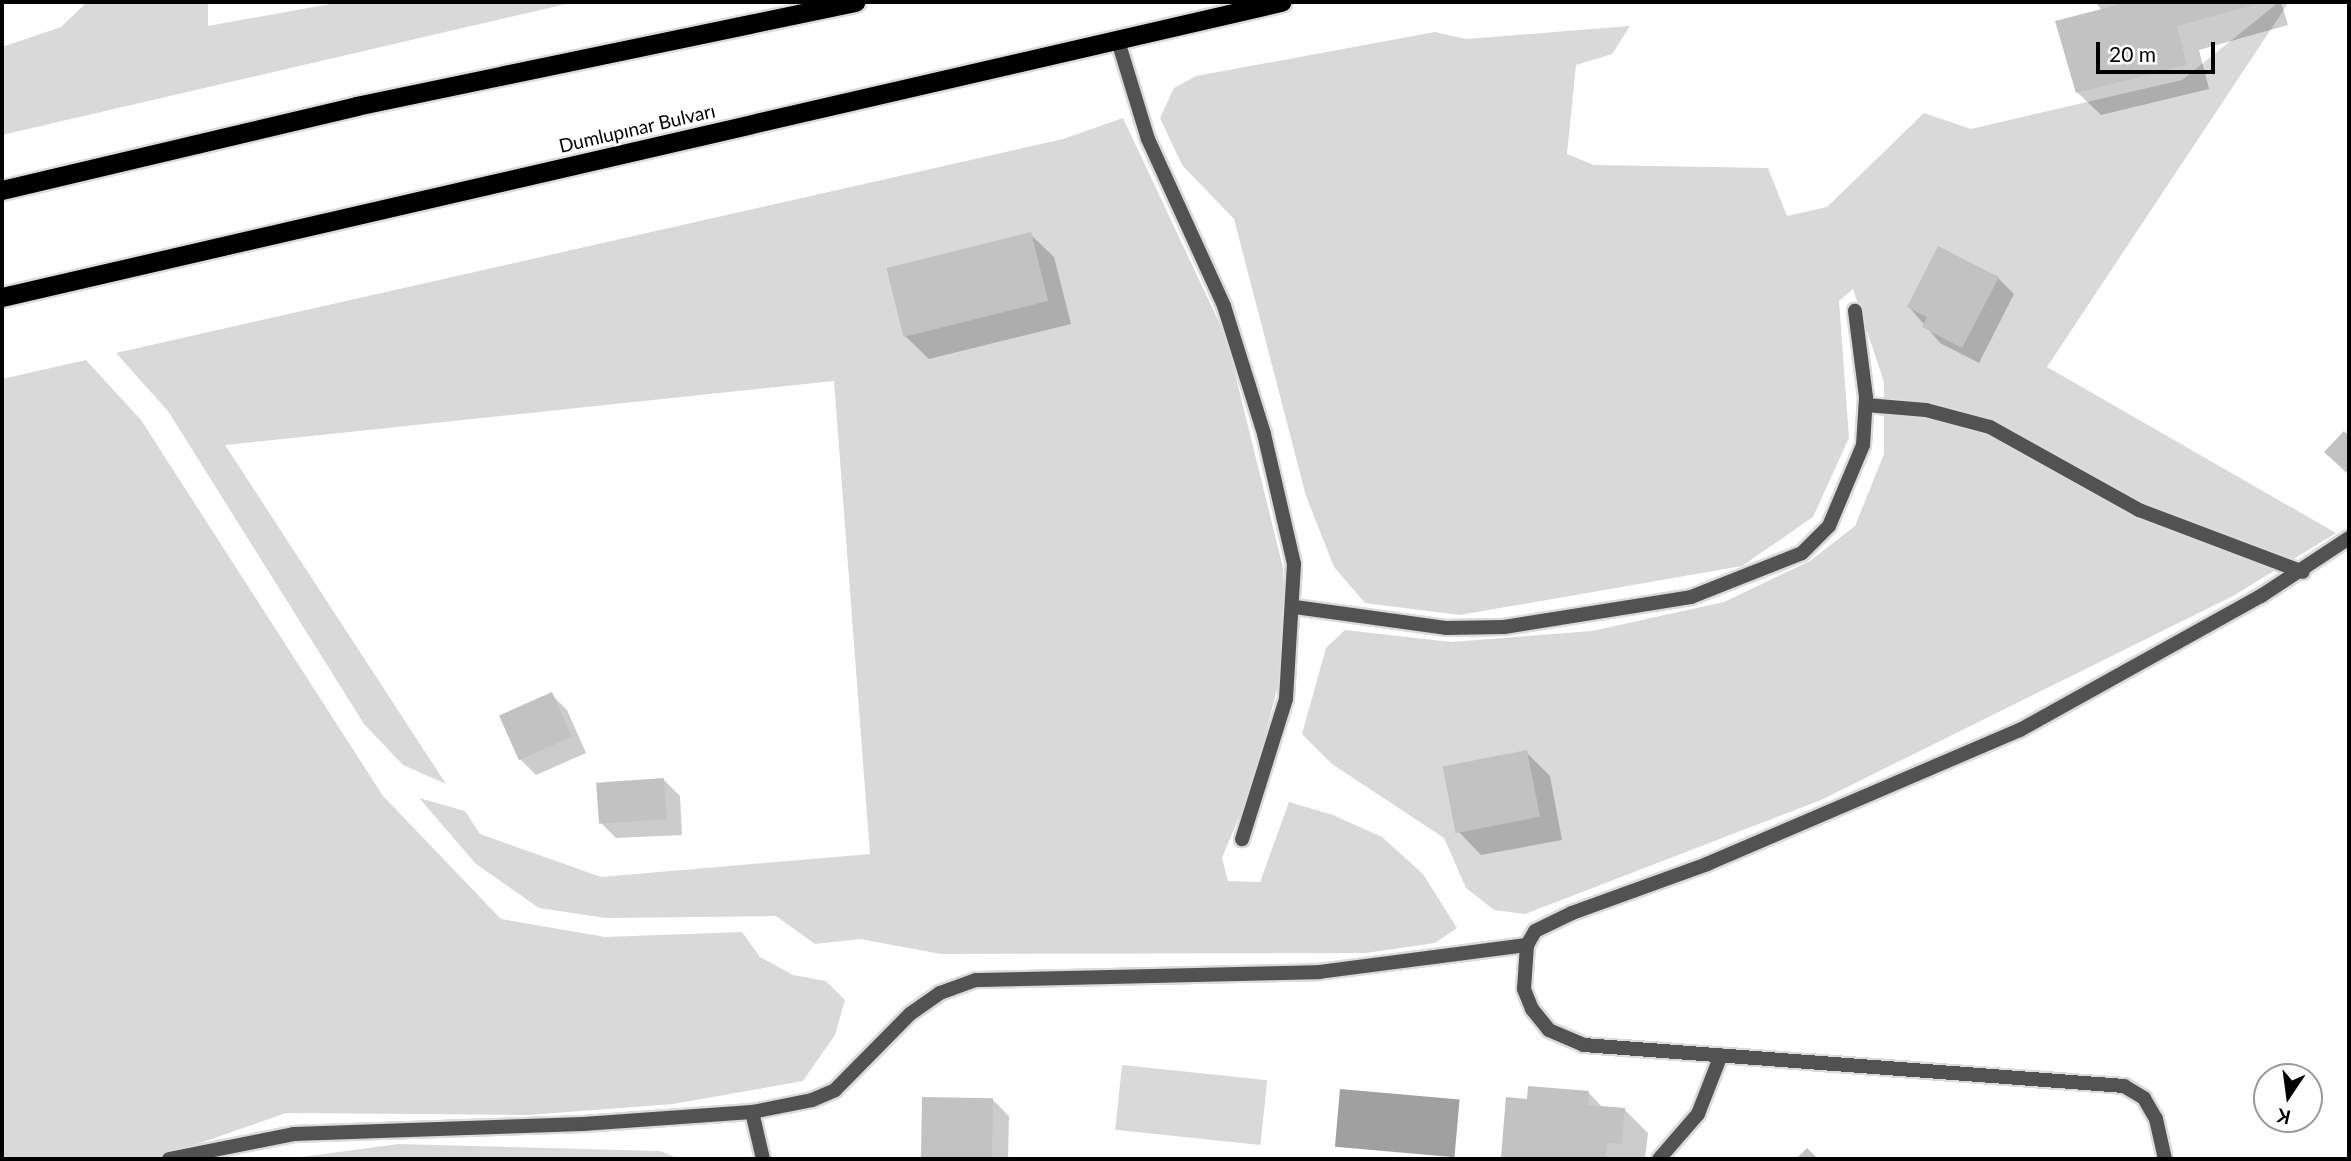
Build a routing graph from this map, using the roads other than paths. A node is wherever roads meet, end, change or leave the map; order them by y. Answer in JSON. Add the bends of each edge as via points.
{"nodes":[{"id":1,"x":855,"y":2,"type":"edge"},
{"id":2,"x":1281,"y":2,"type":"edge"},
{"id":3,"x":1118,"y":41,"type":"junction"},
{"id":4,"x":2,"y":190,"type":"edge"},
{"id":5,"x":2,"y":297,"type":"edge"},
{"id":6,"x":1855,"y":311,"type":"dead end"},
{"id":7,"x":1866,"y":405,"type":"junction"},
{"id":8,"x":2349,"y":538,"type":"edge"},
{"id":9,"x":2303,"y":572,"type":"junction"},
{"id":10,"x":1295,"y":607,"type":"junction"},
{"id":11,"x":1241,"y":839,"type":"dead end"},
{"id":12,"x":1527,"y":945,"type":"junction"},
{"id":13,"x":1721,"y":1055,"type":"junction"},
{"id":14,"x":752,"y":1112,"type":"junction"},
{"id":15,"x":169,"y":1159,"type":"edge"},
{"id":16,"x":763,"y":1159,"type":"edge"},
{"id":17,"x":1659,"y":1159,"type":"edge"},
{"id":18,"x":2165,"y":1159,"type":"edge"}],
"edges":[{"from":1,"to":4,"type":"highway","via":[[369,103]]},
{"from":2,"to":3,"type":"highway","name":"Dumlupınar Bulvarı"},
{"from":3,"to":5,"type":"highway","name":"Dumlupınar Bulvarı"},
{"from":3,"to":10,"type":"street","via":[[1148,139],[1228,319],[1264,434],[1294,564]]},
{"from":6,"to":7,"type":"street"},
{"from":7,"to":9,"type":"street","via":[[1926,410],[1990,427],[2139,510]]},
{"from":7,"to":10,"type":"street","via":[[1863,445],[1829,526],[1802,553],[1757,575],[1691,597],[1504,627],[1446,628]]},
{"from":8,"to":9,"type":"street"},
{"from":9,"to":12,"type":"street","via":[[2020,730],[1707,864],[1572,913],[1535,931]]},
{"from":10,"to":11,"type":"street","via":[[1286,699]]},
{"from":12,"to":13,"type":"street","via":[[1524,989],[1549,1030],[1584,1045]]},
{"from":12,"to":14,"type":"street","via":[[1319,972],[976,980],[940,993],[910,1014],[835,1090]]},
{"from":13,"to":17,"type":"street","via":[[1698,1114]]},
{"from":13,"to":18,"type":"street","via":[[2124,1086],[2144,1098],[2156,1119]]},
{"from":14,"to":15,"type":"street","via":[[294,1134]]},
{"from":14,"to":16,"type":"street"}]}
